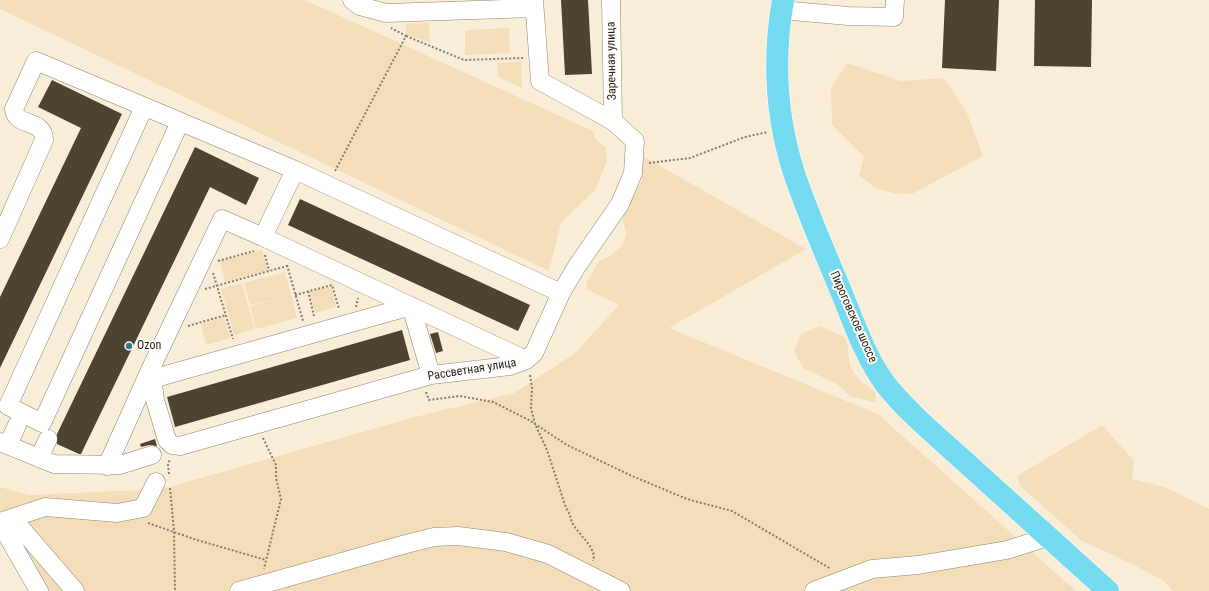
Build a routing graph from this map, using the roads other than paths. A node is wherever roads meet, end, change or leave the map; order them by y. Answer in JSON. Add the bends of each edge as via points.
{"nodes":[{"id":1,"x":352,"y":0,"type":"edge"},
{"id":2,"x":611,"y":0,"type":"edge"},
{"id":3,"x":895,"y":0,"type":"edge"},
{"id":4,"x":534,"y":4,"type":"edge"},
{"id":5,"x":782,"y":5,"type":"edge"},
{"id":6,"x":144,"y":106,"type":"junction"},
{"id":7,"x":613,"y":121,"type":"junction"},
{"id":8,"x":180,"y":122,"type":"junction"},
{"id":9,"x":295,"y":170,"type":"junction"},
{"id":10,"x":0,"y":239,"type":"edge"},
{"id":11,"x":261,"y":245,"type":"junction"},
{"id":12,"x":561,"y":293,"type":"junction"},
{"id":13,"x":411,"y":306,"type":"junction"},
{"id":14,"x":526,"y":360,"type":"junction"},
{"id":15,"x":152,"y":374,"type":"junction"},
{"id":16,"x":427,"y":376,"type":"junction"},
{"id":17,"x":18,"y":425,"type":"dead end"},
{"id":18,"x":48,"y":439,"type":"dead end"},
{"id":19,"x":4,"y":444,"type":"edge"},
{"id":20,"x":152,"y":455,"type":"dead end"},
{"id":21,"x":39,"y":458,"type":"junction"},
{"id":22,"x":106,"y":466,"type":"junction"},
{"id":23,"x":165,"y":483,"type":"road end"},
{"id":24,"x":4,"y":521,"type":"edge"},
{"id":25,"x":1048,"y":537,"type":"junction"},
{"id":26,"x":39,"y":591,"type":"edge"},
{"id":27,"x":75,"y":591,"type":"edge"},
{"id":28,"x":239,"y":591,"type":"edge"},
{"id":29,"x":621,"y":591,"type":"edge"},
{"id":30,"x":814,"y":591,"type":"edge"},
{"id":31,"x":1108,"y":591,"type":"edge"}],
"edges":[{"from":1,"to":4,"type":"street","via":[[360,6],[386,13]]},
{"from":2,"to":7,"type":"street","name":"Заречная улица"},
{"from":3,"to":5,"type":"street","via":[[894,17],[848,16]]},
{"from":4,"to":7,"type":"street","via":[[540,81]]},
{"from":5,"to":25,"type":"main road","name":"Пироговское шоссе","via":[[777,63],[784,129],[794,172],[866,350],[886,384],[927,427]]},
{"from":6,"to":8,"type":"street"},
{"from":6,"to":8,"type":"street","via":[[8,406],[42,423]]},
{"from":6,"to":10,"type":"street","via":[[36,61],[14,109],[18,118],[40,128],[44,133],[44,140]]},
{"from":7,"to":12,"type":"street","name":"Рассветная улица","via":[[635,141],[633,173],[620,204]]},
{"from":8,"to":9,"type":"street"},
{"from":9,"to":11,"type":"street"},
{"from":9,"to":12,"type":"street"},
{"from":11,"to":13,"type":"street","via":[[282,246]]},
{"from":11,"to":15,"type":"street","via":[[222,219]]},
{"from":12,"to":14,"type":"street","name":"Рассветная улица","via":[[536,349]]},
{"from":13,"to":14,"type":"street"},
{"from":13,"to":15,"type":"street","via":[[307,336]]},
{"from":13,"to":16,"type":"street"},
{"from":14,"to":16,"type":"street","name":"Рассветная улица","via":[[510,366]]},
{"from":15,"to":16,"type":"street","name":"Рассветная улица","via":[[155,400],[167,440],[173,446]]},
{"from":15,"to":22,"type":"street"},
{"from":17,"to":19,"type":"street"},
{"from":18,"to":21,"type":"street"},
{"from":19,"to":21,"type":"street"},
{"from":20,"to":22,"type":"street","via":[[120,465]]},
{"from":21,"to":22,"type":"street","via":[[54,464]]},
{"from":23,"to":24,"type":"street","via":[[143,508],[117,513],[45,507]]},
{"from":24,"to":26,"type":"street"},
{"from":24,"to":27,"type":"street"},
{"from":25,"to":30,"type":"street","via":[[1007,550],[918,565],[872,569]]},
{"from":25,"to":31,"type":"main road","name":"Пироговское шоссе"},
{"from":28,"to":29,"type":"street","via":[[434,537],[458,536],[506,542],[548,554]]}]}
